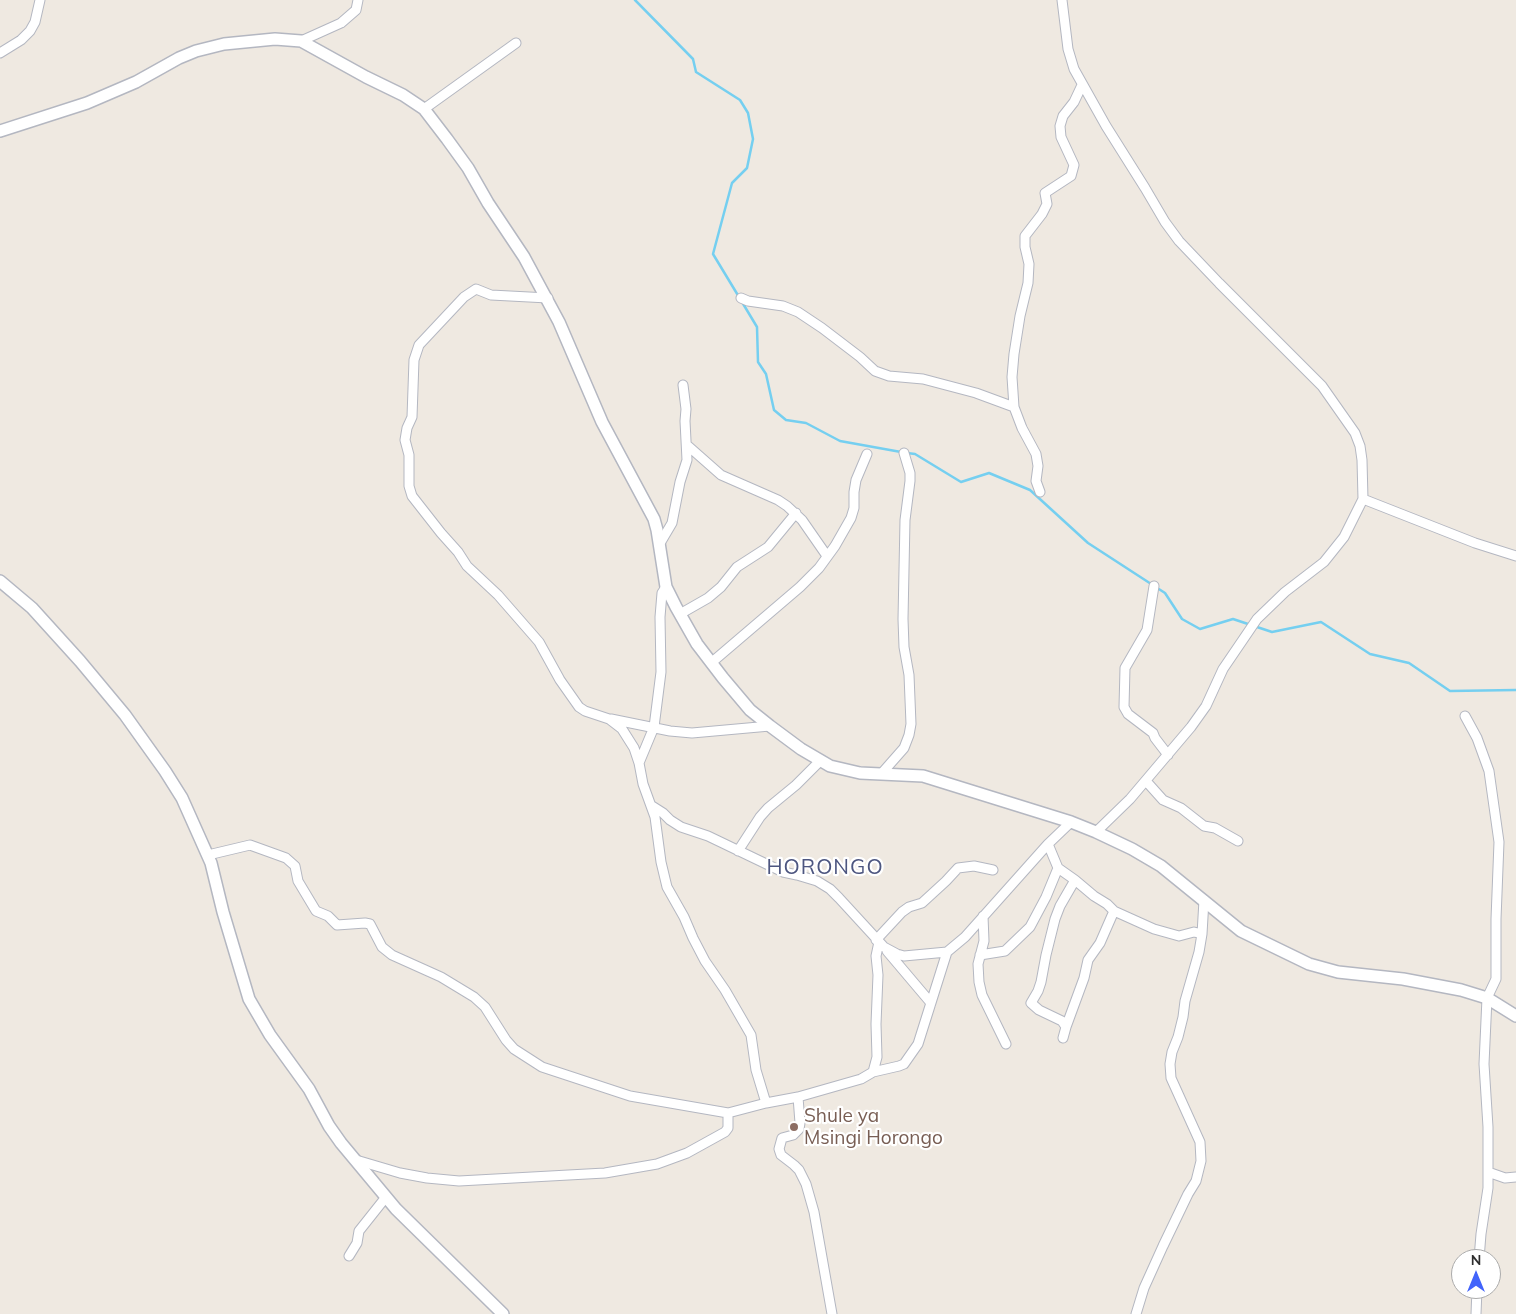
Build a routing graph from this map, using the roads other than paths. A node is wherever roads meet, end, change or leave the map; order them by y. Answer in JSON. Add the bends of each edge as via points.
{"nodes":[{"id":1,"x":40,"y":0,"type":"edge"},
{"id":2,"x":358,"y":0,"type":"edge"},
{"id":3,"x":1062,"y":0,"type":"edge"},
{"id":4,"x":301,"y":40,"type":"junction"},
{"id":5,"x":516,"y":43,"type":"dead end"},
{"id":6,"x":0,"y":53,"type":"edge"},
{"id":7,"x":1082,"y":84,"type":"junction"},
{"id":8,"x":424,"y":109,"type":"junction"},
{"id":9,"x":0,"y":131,"type":"edge"},
{"id":10,"x":548,"y":298,"type":"junction"},
{"id":11,"x":741,"y":298,"type":"dead end"},
{"id":12,"x":683,"y":385,"type":"dead end"},
{"id":13,"x":1014,"y":407,"type":"junction"},
{"id":14,"x":687,"y":445,"type":"junction"},
{"id":15,"x":904,"y":452,"type":"dead end"},
{"id":16,"x":867,"y":454,"type":"dead end"},
{"id":17,"x":1040,"y":492,"type":"dead end"},
{"id":18,"x":1363,"y":499,"type":"junction"},
{"id":19,"x":796,"y":514,"type":"junction"},
{"id":20,"x":659,"y":545,"type":"junction"},
{"id":21,"x":827,"y":556,"type":"junction"},
{"id":22,"x":1516,"y":556,"type":"edge"},
{"id":23,"x":0,"y":580,"type":"edge"},
{"id":24,"x":1154,"y":586,"type":"dead end"},
{"id":25,"x":666,"y":587,"type":"junction"},
{"id":26,"x":680,"y":614,"type":"junction"},
{"id":27,"x":711,"y":662,"type":"junction"},
{"id":28,"x":1464,"y":716,"type":"dead end"},
{"id":29,"x":609,"y":719,"type":"junction"},
{"id":30,"x":770,"y":726,"type":"junction"},
{"id":31,"x":654,"y":727,"type":"junction"},
{"id":32,"x":1168,"y":755,"type":"junction"},
{"id":33,"x":820,"y":761,"type":"junction"},
{"id":34,"x":639,"y":763,"type":"junction"},
{"id":35,"x":882,"y":773,"type":"junction"},
{"id":36,"x":1146,"y":781,"type":"junction"},
{"id":37,"x":652,"y":806,"type":"junction"},
{"id":38,"x":1072,"y":822,"type":"junction"},
{"id":39,"x":1096,"y":832,"type":"junction"},
{"id":40,"x":1238,"y":841,"type":"dead end"},
{"id":41,"x":1048,"y":844,"type":"junction"},
{"id":42,"x":738,"y":851,"type":"junction"},
{"id":43,"x":208,"y":855,"type":"junction"},
{"id":44,"x":1058,"y":868,"type":"junction"},
{"id":45,"x":993,"y":870,"type":"dead end"},
{"id":46,"x":1075,"y":880,"type":"junction"},
{"id":47,"x":1204,"y":900,"type":"junction"},
{"id":48,"x":1114,"y":911,"type":"junction"},
{"id":49,"x":983,"y":916,"type":"junction"},
{"id":50,"x":1202,"y":934,"type":"junction"},
{"id":51,"x":880,"y":943,"type":"junction"},
{"id":52,"x":947,"y":952,"type":"junction"},
{"id":53,"x":980,"y":955,"type":"junction"},
{"id":54,"x":1487,"y":998,"type":"junction"},
{"id":55,"x":931,"y":1003,"type":"junction"},
{"id":56,"x":1516,"y":1016,"type":"edge"},
{"id":57,"x":1066,"y":1027,"type":"junction"},
{"id":58,"x":1063,"y":1038,"type":"dead end"},
{"id":59,"x":1006,"y":1044,"type":"dead end"},
{"id":60,"x":873,"y":1072,"type":"junction"},
{"id":61,"x":798,"y":1097,"type":"junction"},
{"id":62,"x":766,"y":1103,"type":"junction"},
{"id":63,"x":728,"y":1113,"type":"junction"},
{"id":64,"x":356,"y":1160,"type":"junction"},
{"id":65,"x":1488,"y":1172,"type":"junction"},
{"id":66,"x":1516,"y":1178,"type":"edge"},
{"id":67,"x":386,"y":1197,"type":"junction"},
{"id":68,"x":1480,"y":1249,"type":"edge"},
{"id":69,"x":349,"y":1256,"type":"dead end"},
{"id":70,"x":1477,"y":1299,"type":"edge"},
{"id":71,"x":503,"y":1314,"type":"edge"},
{"id":72,"x":832,"y":1314,"type":"edge"},
{"id":73,"x":1136,"y":1314,"type":"edge"},
{"id":74,"x":1476,"y":1314,"type":"edge"}],
"edges":[{"from":1,"to":6,"type":"street","via":[[30,31],[22,40]]},
{"from":2,"to":4,"type":"street","via":[[356,10],[341,23]]},
{"from":3,"to":7,"type":"street","via":[[1068,49]]},
{"from":4,"to":8,"type":"street"},
{"from":4,"to":9,"type":"street","via":[[224,44],[196,51],[86,103]]},
{"from":5,"to":8,"type":"street"},
{"from":7,"to":13,"type":"street","via":[[1060,126],[1061,137],[1074,165],[1071,176],[1046,194],[1042,214],[1025,236],[1028,283],[1014,354]]},
{"from":7,"to":18,"type":"street","via":[[1179,241],[1322,386],[1338,407],[1360,446]]},
{"from":8,"to":10,"type":"street","via":[[468,168]]},
{"from":10,"to":20,"type":"street","via":[[602,422],[654,519]]},
{"from":10,"to":29,"type":"street","via":[[491,294],[476,289],[464,297],[419,345],[414,360],[412,417],[406,440],[408,486],[412,496],[467,566],[498,595],[538,642],[579,706]]},
{"from":11,"to":13,"type":"street","via":[[798,312],[875,371],[889,376],[922,379]]},
{"from":12,"to":14,"type":"street"},
{"from":13,"to":17,"type":"street","via":[[1036,454],[1036,481]]},
{"from":14,"to":19,"type":"street","via":[[721,475],[778,500]]},
{"from":14,"to":20,"type":"street","via":[[687,460],[672,523]]},
{"from":15,"to":35,"type":"street","via":[[910,473],[905,520],[903,619],[910,675],[911,724],[904,748]]},
{"from":16,"to":21,"type":"street","via":[[856,480],[851,518]]},
{"from":18,"to":22,"type":"street"},
{"from":18,"to":32,"type":"street","via":[[1334,551],[1257,618],[1223,669],[1206,706]]},
{"from":19,"to":21,"type":"street"},
{"from":19,"to":26,"type":"street","via":[[768,547],[737,567],[708,598]]},
{"from":20,"to":25,"type":"street"},
{"from":21,"to":27,"type":"street","via":[[800,587]]},
{"from":23,"to":43,"type":"street","via":[[46,622],[125,715],[182,798]]},
{"from":24,"to":32,"type":"street","via":[[1147,630],[1125,668],[1124,708],[1153,733]]},
{"from":25,"to":26,"type":"street"},
{"from":25,"to":31,"type":"street","via":[[662,593],[661,672]]},
{"from":26,"to":27,"type":"street"},
{"from":27,"to":30,"type":"street","via":[[750,710]]},
{"from":28,"to":54,"type":"street","via":[[1477,738],[1489,771],[1499,833],[1496,979]]},
{"from":29,"to":31,"type":"street"},
{"from":29,"to":34,"type":"street","via":[[627,735]]},
{"from":30,"to":31,"type":"street","via":[[692,733]]},
{"from":30,"to":33,"type":"street"},
{"from":31,"to":34,"type":"street"},
{"from":32,"to":36,"type":"street"},
{"from":33,"to":35,"type":"street","via":[[860,773]]},
{"from":33,"to":42,"type":"street","via":[[764,812]]},
{"from":34,"to":37,"type":"street"},
{"from":35,"to":38,"type":"street","via":[[930,778]]},
{"from":36,"to":39,"type":"street"},
{"from":36,"to":40,"type":"street","via":[[1163,800],[1181,808],[1204,826],[1215,828]]},
{"from":37,"to":42,"type":"street","via":[[682,827]]},
{"from":37,"to":62,"type":"street","via":[[667,887],[706,961],[751,1035],[756,1070]]},
{"from":38,"to":39,"type":"street"},
{"from":38,"to":41,"type":"street"},
{"from":39,"to":47,"type":"street","via":[[1161,866]]},
{"from":41,"to":44,"type":"street"},
{"from":41,"to":49,"type":"street"},
{"from":42,"to":51,"type":"street","via":[[830,890]]},
{"from":43,"to":63,"type":"street","via":[[250,845],[286,858],[295,866],[298,880],[316,912],[328,916],[337,925],[370,924],[378,942],[392,955],[441,977],[474,997],[485,1007],[514,1049],[542,1066],[630,1096]]},
{"from":43,"to":64,"type":"street","via":[[249,999],[309,1089],[329,1126]]},
{"from":44,"to":46,"type":"street"},
{"from":44,"to":53,"type":"street","via":[[1030,927],[1005,951]]},
{"from":45,"to":51,"type":"street","via":[[974,866],[958,868],[922,902],[902,912]]},
{"from":46,"to":48,"type":"street"},
{"from":46,"to":57,"type":"street","via":[[1055,919],[1041,982],[1031,1002],[1039,1010],[1060,1019]]},
{"from":47,"to":50,"type":"street"},
{"from":47,"to":54,"type":"street","via":[[1241,930],[1309,964],[1338,972],[1436,984]]},
{"from":48,"to":50,"type":"street","via":[[1179,936],[1194,932]]},
{"from":48,"to":57,"type":"street","via":[[1100,943],[1088,960]]},
{"from":49,"to":52,"type":"street","via":[[965,938]]},
{"from":49,"to":53,"type":"street","via":[[984,941]]},
{"from":50,"to":73,"type":"street","via":[[1170,1064],[1171,1078],[1200,1142],[1201,1161],[1196,1181],[1144,1288]]},
{"from":51,"to":52,"type":"street","via":[[904,956]]},
{"from":51,"to":55,"type":"street"},
{"from":51,"to":60,"type":"street","via":[[876,956],[878,1057]]},
{"from":52,"to":55,"type":"street"},
{"from":53,"to":59,"type":"street","via":[[978,967],[982,994]]},
{"from":54,"to":56,"type":"street"},
{"from":54,"to":65,"type":"street","via":[[1484,1064]]},
{"from":55,"to":60,"type":"street","via":[[918,1044],[907,1060],[899,1066]]},
{"from":57,"to":58,"type":"street"},
{"from":60,"to":61,"type":"street","via":[[861,1079]]},
{"from":61,"to":62,"type":"street"},
{"from":61,"to":72,"type":"street","via":[[798,1129],[793,1135],[782,1138],[778,1149],[806,1184]]},
{"from":62,"to":63,"type":"street"},
{"from":63,"to":64,"type":"street","via":[[725,1132],[686,1153],[657,1164],[605,1173],[460,1181],[400,1173]]},
{"from":64,"to":67,"type":"street"},
{"from":65,"to":66,"type":"street"},
{"from":65,"to":68,"type":"street"},
{"from":67,"to":69,"type":"street","via":[[359,1230],[357,1243]]},
{"from":67,"to":71,"type":"street"},
{"from":70,"to":74,"type":"street"}]}
